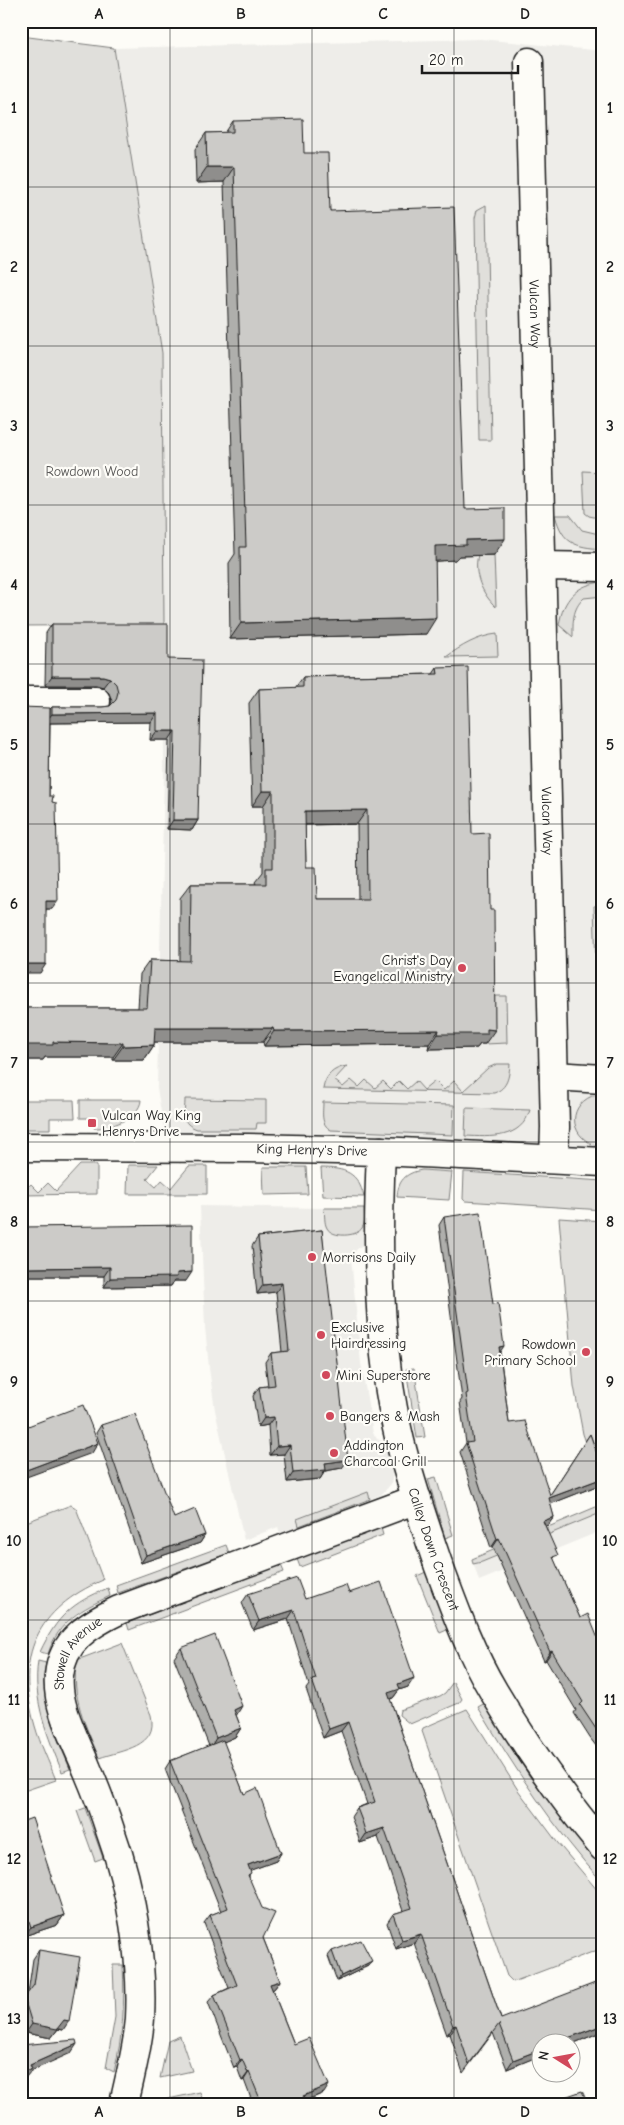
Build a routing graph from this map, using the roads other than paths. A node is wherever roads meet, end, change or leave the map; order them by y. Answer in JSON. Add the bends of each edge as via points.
{"nodes":[{"id":1,"x":529,"y":62,"type":"dead end"},
{"id":2,"x":541,"y":566,"type":"junction"},
{"id":3,"x":603,"y":567,"type":"edge"},
{"id":4,"x":21,"y":701,"type":"edge"},
{"id":5,"x":96,"y":701,"type":"dead end"},
{"id":6,"x":554,"y":1076,"type":"junction"},
{"id":7,"x":603,"y":1079,"type":"edge"},
{"id":8,"x":21,"y":1147,"type":"edge"},
{"id":9,"x":381,"y":1151,"type":"junction"},
{"id":10,"x":554,"y":1158,"type":"junction"},
{"id":11,"x":603,"y":1162,"type":"edge"},
{"id":12,"x":417,"y":1499,"type":"junction"},
{"id":13,"x":603,"y":1846,"type":"edge"},
{"id":14,"x":124,"y":2104,"type":"edge"}],
"edges":[{"from":1,"to":2,"type":"street","name":"Vulcan Way"},
{"from":2,"to":3,"type":"street"},
{"from":2,"to":6,"type":"street","name":"Vulcan Way"},
{"from":4,"to":5,"type":"street"},
{"from":6,"to":7,"type":"street"},
{"from":6,"to":10,"type":"street","name":"Vulcan Way"},
{"from":8,"to":9,"type":"street","name":"King Henry's Drive"},
{"from":9,"to":10,"type":"street","name":"King Henry's Drive"},
{"from":9,"to":12,"type":"street","name":"Calley Down Crescent","via":[[378,1242],[383,1327],[397,1424]]},
{"from":10,"to":11,"type":"street","name":"King Henry's Drive"},
{"from":12,"to":13,"type":"street","name":"Calley Down Crescent","via":[[451,1598],[494,1693],[551,1781]]},
{"from":12,"to":14,"type":"street","name":"Stowell Avenue","via":[[119,1610],[84,1628],[67,1651],[59,1675],[62,1703],[112,1834],[135,1935],[140,2018]]}]}
